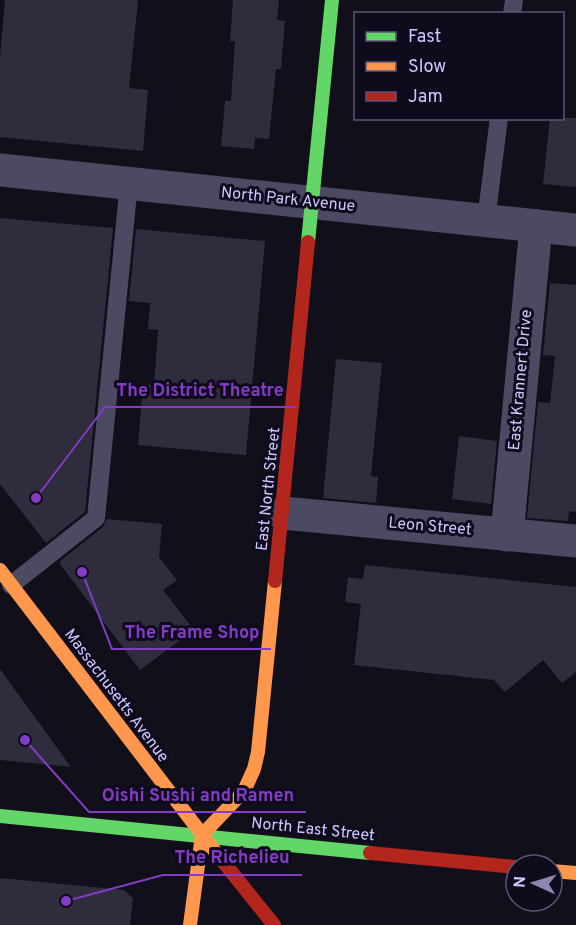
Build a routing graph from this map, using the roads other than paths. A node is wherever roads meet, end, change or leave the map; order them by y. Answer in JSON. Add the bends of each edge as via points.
{"nodes":[{"id":1,"x":332,"y":0,"type":"edge"},
{"id":2,"x":499,"y":120,"type":"edge"},
{"id":3,"x":0,"y":170,"type":"edge"},
{"id":4,"x":129,"y":183,"type":"junction"},
{"id":5,"x":313,"y":203,"type":"junction"},
{"id":6,"x":486,"y":220,"type":"junction"},
{"id":7,"x":536,"y":226,"type":"junction"},
{"id":8,"x":576,"y":230,"type":"edge"},
{"id":9,"x":283,"y":513,"type":"junction"},
{"id":10,"x":507,"y":535,"type":"junction"},
{"id":11,"x":576,"y":541,"type":"edge"},
{"id":12,"x":5,"y":577,"type":"edge"},
{"id":13,"x":0,"y":816,"type":"edge"},
{"id":14,"x":202,"y":835,"type":"junction"},
{"id":15,"x":504,"y":866,"type":"edge"},
{"id":16,"x":190,"y":925,"type":"edge"},
{"id":17,"x":274,"y":925,"type":"edge"}],
"edges":[{"from":1,"to":5,"type":"main road","name":"East North Street"},
{"from":2,"to":6,"type":"lane"},
{"from":3,"to":4,"type":"street","name":"North Park Avenue"},
{"from":4,"to":5,"type":"street","name":"North Park Avenue"},
{"from":4,"to":12,"type":"lane","via":[[96,518]]},
{"from":5,"to":6,"type":"street","name":"North Park Avenue"},
{"from":5,"to":9,"type":"main road","name":"East North Street"},
{"from":6,"to":7,"type":"street","name":"North Park Avenue"},
{"from":7,"to":8,"type":"street","name":"North Park Avenue"},
{"from":7,"to":10,"type":"street","name":"East Krannert Drive"},
{"from":9,"to":10,"type":"street","name":"Leon Street"},
{"from":9,"to":14,"type":"main road","name":"East North Street","via":[[254,769],[244,791]]},
{"from":10,"to":11,"type":"street","name":"Leon Street"},
{"from":12,"to":14,"type":"main road","name":"Massachusetts Avenue"},
{"from":13,"to":14,"type":"main road","name":"North East Street"},
{"from":14,"to":15,"type":"main road","name":"North East Street"},
{"from":14,"to":16,"type":"main road"},
{"from":14,"to":17,"type":"main road","name":"Massachusetts Avenue"}]}
